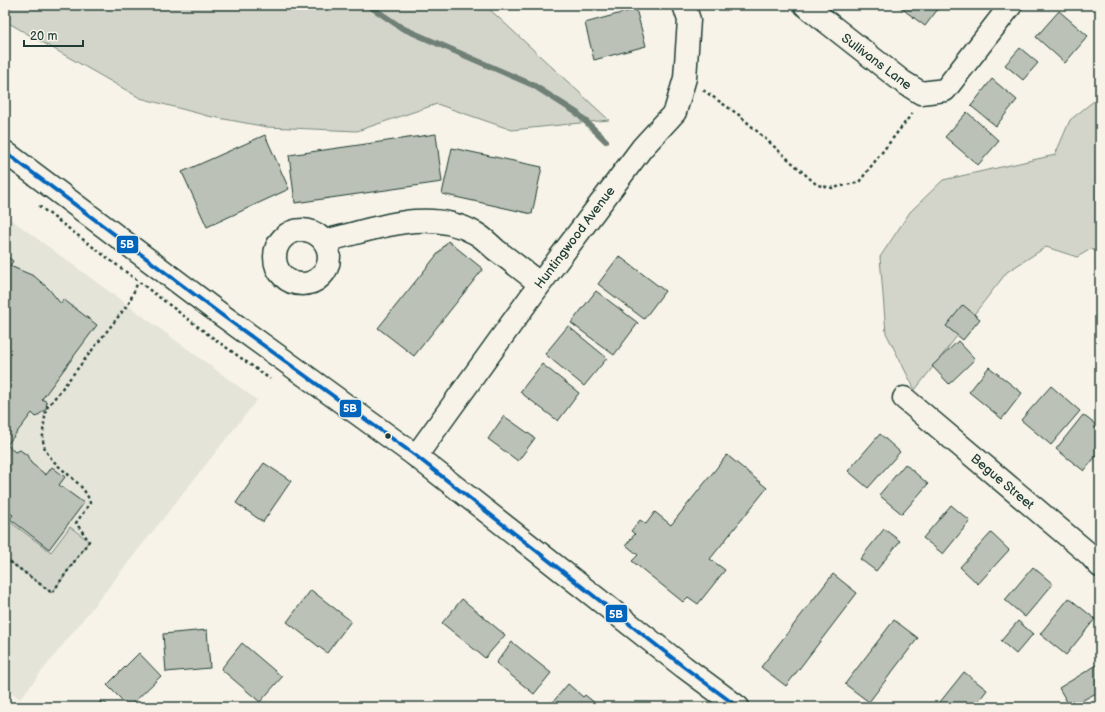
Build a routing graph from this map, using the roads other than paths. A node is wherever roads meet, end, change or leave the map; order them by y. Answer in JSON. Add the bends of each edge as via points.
{"nodes":[{"id":1,"x":684,"y":5,"type":"edge"},
{"id":2,"x":805,"y":5,"type":"edge"},
{"id":3,"x":1011,"y":5,"type":"edge"},
{"id":4,"x":5,"y":152,"type":"edge"},
{"id":5,"x":324,"y":241,"type":"dead end"},
{"id":6,"x":540,"y":284,"type":"junction"},
{"id":7,"x":904,"y":398,"type":"dead end"},
{"id":8,"x":416,"y":456,"type":"junction"},
{"id":9,"x":1100,"y":566,"type":"edge"},
{"id":10,"x":738,"y":707,"type":"edge"}],
"edges":[{"from":1,"to":6,"type":"street","name":"Huntingwood Avenue","via":[[689,20],[685,78],[675,112],[642,148]]},
{"from":2,"to":3,"type":"street","name":"Sullivans Lane","via":[[903,82],[921,93],[946,90]]},
{"from":4,"to":8,"type":"street","via":[[223,316]]},
{"from":5,"to":6,"type":"street","via":[[413,220],[444,221],[476,233]]},
{"from":6,"to":8,"type":"street","name":"Huntingwood Avenue"},
{"from":7,"to":9,"type":"street","name":"Begue Street"},
{"from":8,"to":10,"type":"street"}]}
